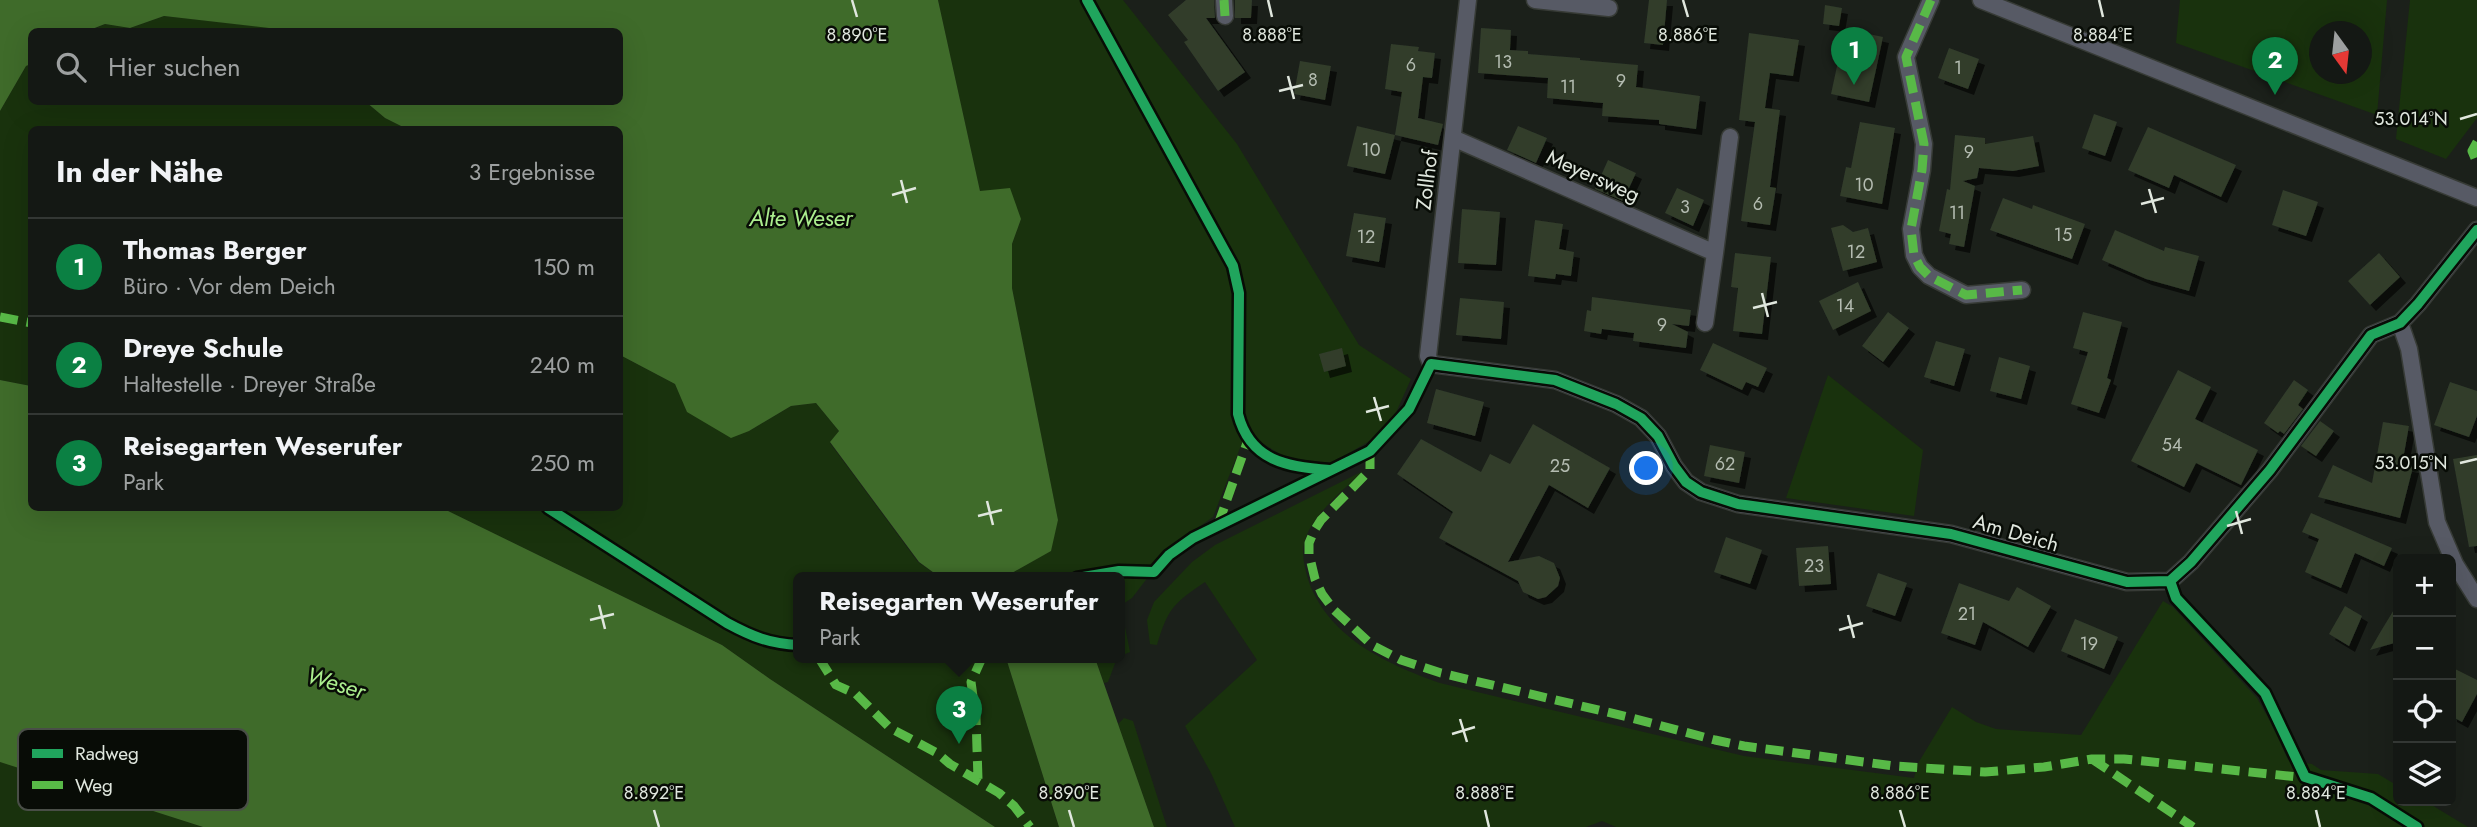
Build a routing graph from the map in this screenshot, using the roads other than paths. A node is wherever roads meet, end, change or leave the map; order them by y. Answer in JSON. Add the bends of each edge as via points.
{"nodes":[{"id":1,"x":1468,"y":0,"type":"edge"},
{"id":2,"x":1535,"y":0,"type":"edge"},
{"id":3,"x":1931,"y":0,"type":"edge"},
{"id":4,"x":1981,"y":0,"type":"edge"},
{"id":5,"x":1609,"y":8,"type":"dead end"},
{"id":6,"x":1730,"y":136,"type":"dead end"},
{"id":7,"x":1454,"y":138,"type":"junction"},
{"id":8,"x":2477,"y":198,"type":"edge"},
{"id":9,"x":2477,"y":230,"type":"edge"},
{"id":10,"x":1715,"y":253,"type":"junction"},
{"id":11,"x":2022,"y":290,"type":"dead end"},
{"id":12,"x":1705,"y":323,"type":"dead end"},
{"id":13,"x":2400,"y":323,"type":"junction"},
{"id":14,"x":1430,"y":364,"type":"joint"},
{"id":15,"x":2477,"y":599,"type":"edge"}],
"edges":[{"from":1,"to":7,"type":"street","name":"Zollhof"},
{"from":2,"to":5,"type":"street"},
{"from":3,"to":11,"type":"street","via":[[1906,57],[1924,144],[1911,229],[1914,255],[1929,276],[1966,295]]},
{"from":4,"to":8,"type":"street"},
{"from":6,"to":10,"type":"street"},
{"from":7,"to":10,"type":"street","name":"Meyersweg"},
{"from":7,"to":14,"type":"street","name":"Zollhof"},
{"from":9,"to":13,"type":"street","name":"Am Deich"},
{"from":10,"to":12,"type":"street"},
{"from":13,"to":14,"type":"street","name":"Am Deich","via":[[2371,335],[2270,470],[2170,581],[2127,582],[1951,534],[1738,504],[1686,482],[1658,436],[1641,418],[1616,404],[1555,380]]},
{"from":13,"to":15,"type":"street","via":[[2409,349],[2437,522]]}]}
